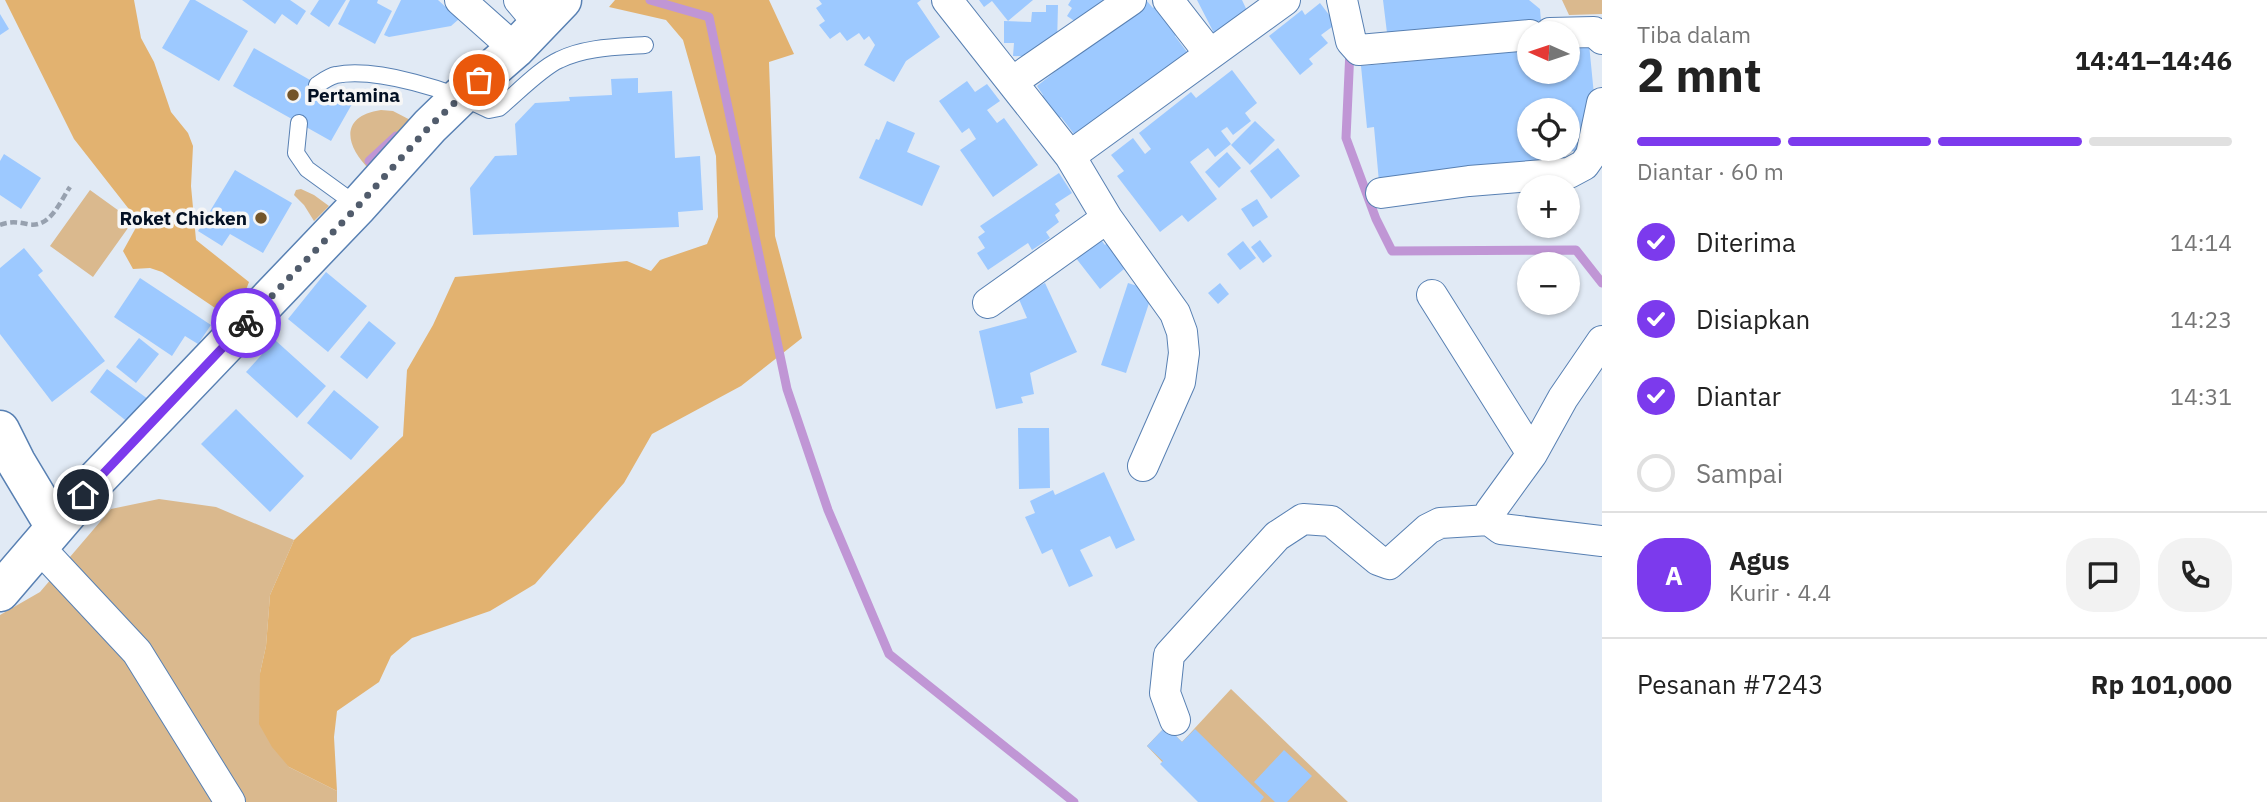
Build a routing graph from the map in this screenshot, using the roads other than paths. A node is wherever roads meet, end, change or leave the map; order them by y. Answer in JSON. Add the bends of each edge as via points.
{"nodes":[{"id":1,"x":460,"y":0,"type":"edge"},
{"id":2,"x":947,"y":0,"type":"edge"},
{"id":3,"x":1130,"y":0,"type":"edge"},
{"id":4,"x":1168,"y":0,"type":"edge"},
{"id":5,"x":1342,"y":0,"type":"edge"},
{"id":6,"x":1272,"y":4,"type":"edge"},
{"id":7,"x":538,"y":17,"type":"edge"},
{"id":8,"x":1580,"y":32,"type":"edge"},
{"id":9,"x":1517,"y":36,"type":"edge"},
{"id":10,"x":1602,"y":39,"type":"edge"},
{"id":11,"x":645,"y":45,"type":"dead end"},
{"id":12,"x":1210,"y":54,"type":"junction"},
{"id":13,"x":1012,"y":82,"type":"junction"},
{"id":14,"x":317,"y":85,"type":"dead end"},
{"id":15,"x":461,"y":96,"type":"junction"},
{"id":16,"x":1601,"y":109,"type":"edge"},
{"id":17,"x":299,"y":123,"type":"dead end"},
{"id":18,"x":1070,"y":156,"type":"junction"},
{"id":19,"x":1381,"y":193,"type":"dead end"},
{"id":20,"x":358,"y":206,"type":"junction"},
{"id":21,"x":1107,"y":218,"type":"junction"},
{"id":22,"x":1432,"y":295,"type":"dead end"},
{"id":23,"x":988,"y":303,"type":"dead end"},
{"id":24,"x":1602,"y":341,"type":"edge"},
{"id":25,"x":0,"y":430,"type":"edge"},
{"id":26,"x":1532,"y":454,"type":"junction"},
{"id":27,"x":1143,"y":466,"type":"dead end"},
{"id":28,"x":1489,"y":520,"type":"junction"},
{"id":29,"x":46,"y":536,"type":"junction"},
{"id":30,"x":1602,"y":541,"type":"edge"},
{"id":31,"x":0,"y":592,"type":"edge"},
{"id":32,"x":1175,"y":720,"type":"dead end"},
{"id":33,"x":230,"y":802,"type":"edge"}],
"edges":[{"from":1,"to":7,"type":"street"},
{"from":2,"to":13,"type":"street"},
{"from":3,"to":13,"type":"street"},
{"from":4,"to":12,"type":"street"},
{"from":5,"to":9,"type":"street","via":[[1350,41],[1359,50]]},
{"from":6,"to":12,"type":"street"},
{"from":7,"to":15,"type":"main road"},
{"from":8,"to":10,"type":"street","via":[[1594,32]]},
{"from":11,"to":15,"type":"lane","via":[[608,47],[556,61],[499,108],[489,110]]},
{"from":12,"to":18,"type":"street"},
{"from":13,"to":18,"type":"street"},
{"from":14,"to":15,"type":"lane","via":[[334,75],[386,76]]},
{"from":15,"to":20,"type":"main road"},
{"from":16,"to":19,"type":"street","via":[[1591,155],[1569,173]]},
{"from":17,"to":20,"type":"lane","via":[[296,153],[307,169]]},
{"from":18,"to":21,"type":"street"},
{"from":20,"to":29,"type":"main road"},
{"from":21,"to":23,"type":"street"},
{"from":21,"to":27,"type":"street","via":[[1175,313],[1182,332],[1180,382]]},
{"from":22,"to":26,"type":"street"},
{"from":24,"to":26,"type":"street"},
{"from":25,"to":29,"type":"main road"},
{"from":26,"to":28,"type":"street","via":[[1490,512]]},
{"from":28,"to":30,"type":"street","via":[[1501,529]]},
{"from":28,"to":32,"type":"street","via":[[1440,523],[1389,564],[1331,522],[1303,519],[1277,536],[1168,656],[1165,693]]},
{"from":29,"to":31,"type":"main road"},
{"from":29,"to":33,"type":"street","via":[[137,652]]}]}
